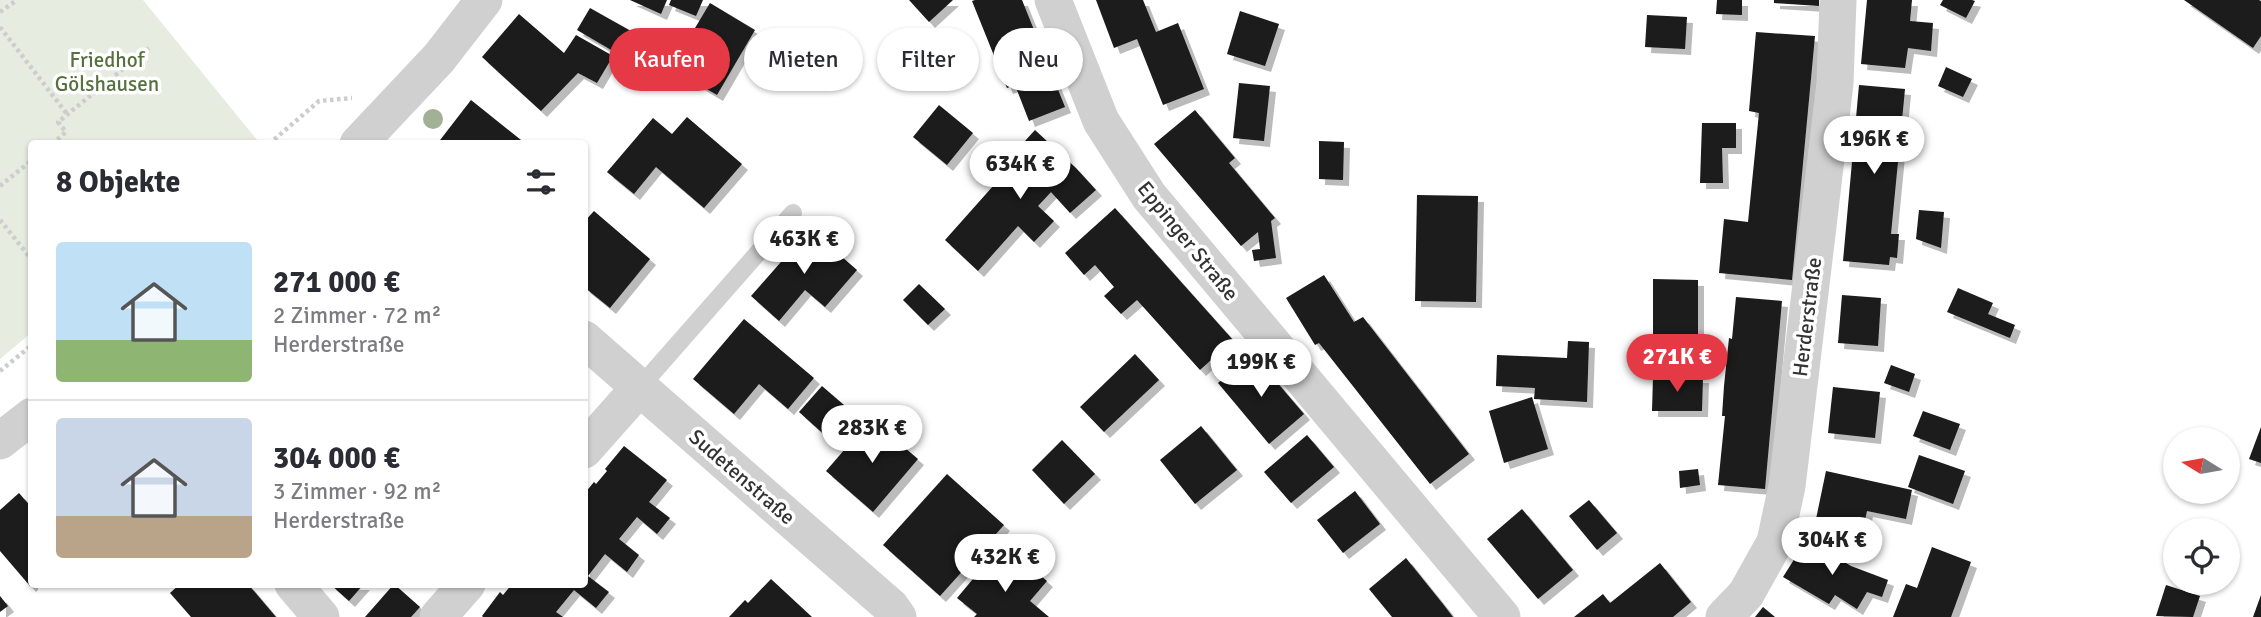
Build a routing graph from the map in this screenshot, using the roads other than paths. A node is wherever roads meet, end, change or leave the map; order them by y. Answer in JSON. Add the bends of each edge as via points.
{"nodes":[{"id":1,"x":484,"y":0,"type":"edge"},
{"id":2,"x":1053,"y":0,"type":"edge"},
{"id":3,"x":1838,"y":0,"type":"edge"},
{"id":4,"x":361,"y":140,"type":"edge"},
{"id":5,"x":793,"y":213,"type":"dead end"},
{"id":6,"x":588,"y":342,"type":"edge"},
{"id":7,"x":640,"y":387,"type":"junction"},
{"id":8,"x":28,"y":419,"type":"edge"},
{"id":9,"x":0,"y":441,"type":"edge"},
{"id":10,"x":588,"y":446,"type":"edge"},
{"id":11,"x":296,"y":588,"type":"edge"},
{"id":12,"x":463,"y":588,"type":"edge"},
{"id":13,"x":321,"y":617,"type":"edge"},
{"id":14,"x":438,"y":617,"type":"edge"},
{"id":15,"x":898,"y":617,"type":"edge"},
{"id":16,"x":1502,"y":617,"type":"edge"},
{"id":17,"x":1724,"y":617,"type":"edge"}],
"edges":[{"from":1,"to":4,"type":"street","via":[[439,58]]},
{"from":2,"to":16,"type":"street","name":"Eppinger Straße","via":[[1101,121],[1149,196]]},
{"from":3,"to":17,"type":"street","name":"Herderstraße","via":[[1835,83],[1787,486],[1775,542],[1746,594]]},
{"from":5,"to":7,"type":"lane"},
{"from":6,"to":7,"type":"street","name":"Sudetenstraße"},
{"from":7,"to":10,"type":"street"},
{"from":7,"to":15,"type":"street","name":"Sudetenstraße"},
{"from":8,"to":9,"type":"street"},
{"from":11,"to":13,"type":"street"},
{"from":12,"to":14,"type":"street"}]}
